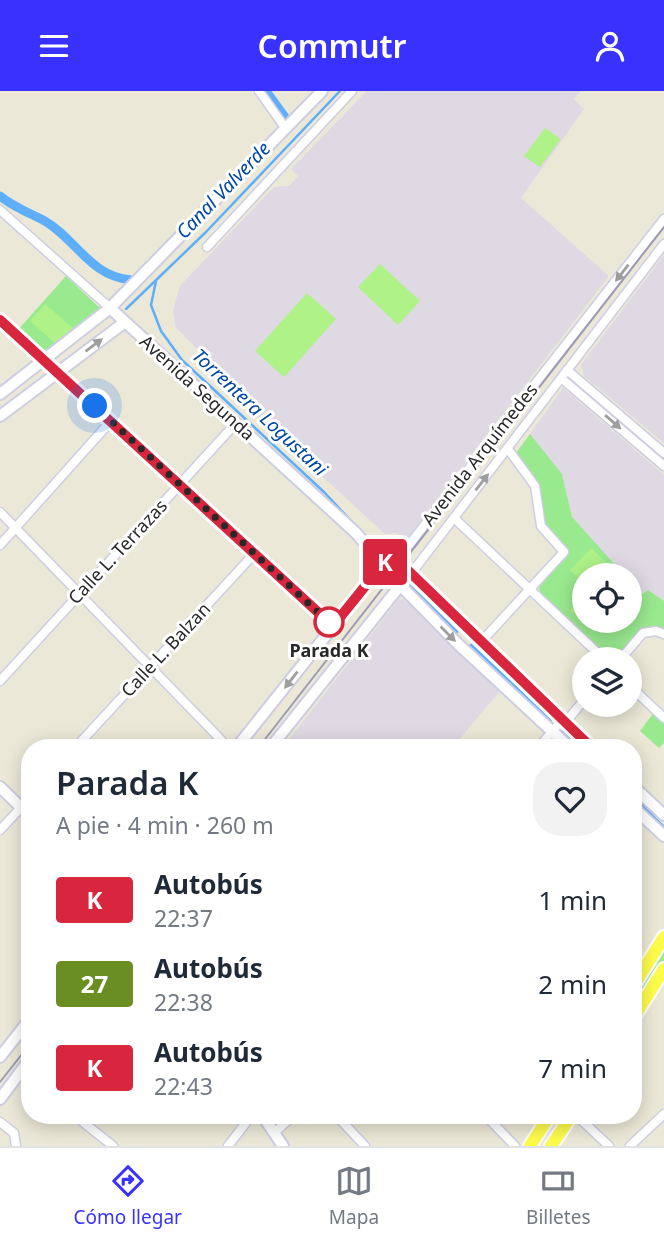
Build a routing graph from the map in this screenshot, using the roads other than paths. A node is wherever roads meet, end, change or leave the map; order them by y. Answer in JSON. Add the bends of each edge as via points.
{"nodes":[{"id":1,"x":259,"y":91,"type":"edge"},
{"id":2,"x":322,"y":91,"type":"edge"},
{"id":3,"x":352,"y":91,"type":"edge"},
{"id":4,"x":286,"y":129,"type":"junction"},
{"id":5,"x":0,"y":210,"type":"edge"},
{"id":6,"x":664,"y":219,"type":"edge"},
{"id":7,"x":664,"y":244,"type":"edge"},
{"id":8,"x":207,"y":247,"type":"dead end"},
{"id":9,"x":110,"y":308,"type":"junction"},
{"id":10,"x":0,"y":320,"type":"edge"},
{"id":11,"x":125,"y":322,"type":"junction"},
{"id":12,"x":44,"y":359,"type":"junction"},
{"id":13,"x":58,"y":372,"type":"junction"},
{"id":14,"x":564,"y":374,"type":"junction"},
{"id":15,"x":0,"y":394,"type":"edge"},
{"id":16,"x":0,"y":416,"type":"edge"},
{"id":17,"x":111,"y":421,"type":"junction"},
{"id":18,"x":236,"y":423,"type":"junction"},
{"id":19,"x":508,"y":449,"type":"junction"},
{"id":20,"x":664,"y":453,"type":"edge"},
{"id":21,"x":664,"y":466,"type":"edge"},
{"id":22,"x":181,"y":484,"type":"junction"},
{"id":23,"x":0,"y":512,"type":"edge"},
{"id":24,"x":454,"y":518,"type":"junction"},
{"id":25,"x":16,"y":528,"type":"junction"},
{"id":26,"x":0,"y":545,"type":"edge"},
{"id":27,"x":255,"y":553,"type":"junction"},
{"id":28,"x":391,"y":554,"type":"junction"},
{"id":29,"x":383,"y":565,"type":"junction"},
{"id":30,"x":410,"y":575,"type":"junction"},
{"id":31,"x":400,"y":585,"type":"junction"},
{"id":32,"x":531,"y":590,"type":"junction"},
{"id":33,"x":79,"y":595,"type":"junction"},
{"id":34,"x":333,"y":626,"type":"junction"},
{"id":35,"x":664,"y":634,"type":"edge"},
{"id":36,"x":480,"y":643,"type":"junction"},
{"id":37,"x":591,"y":647,"type":"edge"},
{"id":38,"x":631,"y":647,"type":"edge"},
{"id":39,"x":150,"y":668,"type":"junction"},
{"id":40,"x":0,"y":681,"type":"edge"},
{"id":41,"x":642,"y":697,"type":"edge"},
{"id":42,"x":572,"y":713,"type":"edge"},
{"id":43,"x":664,"y":718,"type":"edge"},
{"id":44,"x":564,"y":721,"type":"junction"},
{"id":45,"x":552,"y":731,"type":"junction"},
{"id":46,"x":83,"y":739,"type":"edge"},
{"id":47,"x":220,"y":739,"type":"edge"},
{"id":48,"x":243,"y":739,"type":"edge"},
{"id":49,"x":277,"y":739,"type":"edge"},
{"id":50,"x":546,"y":739,"type":"edge"},
{"id":51,"x":560,"y":739,"type":"edge"},
{"id":52,"x":583,"y":739,"type":"edge"},
{"id":53,"x":0,"y":787,"type":"edge"},
{"id":54,"x":642,"y":794,"type":"edge"},
{"id":55,"x":21,"y":807,"type":"joint"},
{"id":56,"x":642,"y":815,"type":"edge"},
{"id":57,"x":664,"y":815,"type":"edge"},
{"id":58,"x":0,"y":830,"type":"edge"},
{"id":59,"x":664,"y":836,"type":"edge"},
{"id":60,"x":664,"y":937,"type":"edge"},
{"id":61,"x":664,"y":969,"type":"edge"},
{"id":62,"x":642,"y":972,"type":"edge"},
{"id":63,"x":642,"y":1004,"type":"edge"},
{"id":64,"x":21,"y":1030,"type":"edge"},
{"id":65,"x":0,"y":1057,"type":"edge"},
{"id":66,"x":21,"y":1079,"type":"edge"},
{"id":67,"x":0,"y":1099,"type":"edge"},
{"id":68,"x":664,"y":1114,"type":"edge"},
{"id":69,"x":0,"y":1122,"type":"edge"},
{"id":70,"x":85,"y":1124,"type":"edge"},
{"id":71,"x":245,"y":1124,"type":"edge"},
{"id":72,"x":268,"y":1124,"type":"edge"},
{"id":73,"x":284,"y":1124,"type":"edge"},
{"id":74,"x":344,"y":1124,"type":"edge"},
{"id":75,"x":494,"y":1124,"type":"edge"},
{"id":76,"x":544,"y":1124,"type":"edge"},
{"id":77,"x":567,"y":1124,"type":"edge"},
{"id":78,"x":584,"y":1124,"type":"edge"},
{"id":79,"x":274,"y":1133,"type":"junction"},
{"id":80,"x":16,"y":1146,"type":"edge"},
{"id":81,"x":113,"y":1146,"type":"edge"},
{"id":82,"x":228,"y":1146,"type":"edge"},
{"id":83,"x":283,"y":1146,"type":"edge"},
{"id":84,"x":365,"y":1146,"type":"edge"},
{"id":85,"x":515,"y":1146,"type":"edge"},
{"id":86,"x":530,"y":1146,"type":"edge"},
{"id":87,"x":551,"y":1146,"type":"edge"},
{"id":88,"x":610,"y":1146,"type":"edge"},
{"id":89,"x":630,"y":1146,"type":"edge"}],
"edges":[{"from":1,"to":4,"type":"street"},
{"from":2,"to":4,"type":"main road"},
{"from":3,"to":8,"type":"street"},
{"from":4,"to":9,"type":"main road"},
{"from":5,"to":9,"type":"street","name":"Avenida Segunda"},
{"from":6,"to":28,"type":"street","name":"Avenida Arquímedes","one_way":true,"via":[[405,551]]},
{"from":7,"to":14,"type":"street","name":"Avenida Arquímedes"},
{"from":9,"to":11,"type":"main road","name":"Avenida Segunda"},
{"from":9,"to":12,"type":"main road"},
{"from":10,"to":12,"type":"street"},
{"from":13,"to":11,"type":"main road","one_way":true},
{"from":11,"to":18,"type":"main road","name":"Avenida Segunda"},
{"from":12,"to":13,"type":"street"},
{"from":12,"to":15,"type":"main road"},
{"from":13,"to":16,"type":"main road"},
{"from":13,"to":17,"type":"street"},
{"from":14,"to":19,"type":"street","name":"Avenida Arquímedes"},
{"from":14,"to":20,"type":"street"},
{"from":14,"to":21,"type":"street","one_way":true},
{"from":17,"to":22,"type":"street"},
{"from":17,"to":25,"type":"street"},
{"from":18,"to":22,"type":"street","name":"Calle L. Terrazas"},
{"from":18,"to":29,"type":"main road","name":"Avenida Segunda","via":[[356,533]]},
{"from":24,"to":19,"type":"street","name":"Avenida Arquímedes","one_way":true},
{"from":19,"to":32,"type":"street","via":[[535,486],[541,526],[564,552]]},
{"from":22,"to":27,"type":"street"},
{"from":22,"to":33,"type":"street","name":"Calle L. Terrazas"},
{"from":23,"to":25,"type":"street"},
{"from":24,"to":30,"type":"street","name":"Avenida Arquímedes"},
{"from":24,"to":32,"type":"street"},
{"from":25,"to":26,"type":"street"},
{"from":25,"to":33,"type":"street"},
{"from":27,"to":34,"type":"street"},
{"from":27,"to":39,"type":"street","name":"Calle L. Balzan"},
{"from":28,"to":29,"type":"main road","name":"Avenida Arquímedes"},
{"from":28,"to":30,"type":"main road"},
{"from":29,"to":31,"type":"main road","name":"Avenida Segunda"},
{"from":29,"to":34,"type":"main road","name":"Avenida Arquímedes"},
{"from":30,"to":31,"type":"main road","name":"Avenida Arquímedes"},
{"from":30,"to":36,"type":"main road"},
{"from":31,"to":45,"type":"main road","name":"Avenida Segunda","one_way":true},
{"from":31,"to":49,"type":"main road","name":"Avenida Arquímedes"},
{"from":32,"to":36,"type":"street"},
{"from":32,"to":37,"type":"street"},
{"from":33,"to":39,"type":"street"},
{"from":33,"to":40,"type":"street","name":"Calle L. Terrazas"},
{"from":34,"to":48,"type":"main road","name":"Avenida Arquímedes","one_way":true},
{"from":35,"to":38,"type":"street","via":[[643,633]]},
{"from":36,"to":44,"type":"main road"},
{"from":39,"to":46,"type":"street","name":"Calle L. Balzan"},
{"from":39,"to":47,"type":"street"},
{"from":41,"to":43,"type":"street"},
{"from":42,"to":44,"type":"street"},
{"from":44,"to":45,"type":"street"},
{"from":44,"to":52,"type":"main road"},
{"from":45,"to":50,"type":"street"},
{"from":45,"to":51,"type":"main road","name":"Avenida Segunda"},
{"from":53,"to":55,"type":"main road"},
{"from":54,"to":57,"type":"main road"},
{"from":55,"to":58,"type":"street"},
{"from":56,"to":59,"type":"main road"},
{"from":60,"to":62,"type":"main road"},
{"from":61,"to":63,"type":"main road"},
{"from":64,"to":65,"type":"main road"},
{"from":66,"to":67,"type":"main road"},
{"from":68,"to":89,"type":"street"},
{"from":69,"to":80,"type":"street","via":[[14,1133]]},
{"from":70,"to":81,"type":"street"},
{"from":71,"to":82,"type":"street"},
{"from":72,"to":79,"type":"main road"},
{"from":73,"to":79,"type":"street"},
{"from":74,"to":84,"type":"street"},
{"from":75,"to":85,"type":"street"},
{"from":76,"to":86,"type":"main road"},
{"from":77,"to":87,"type":"main road"},
{"from":78,"to":88,"type":"street"},
{"from":79,"to":83,"type":"main road"}]}
